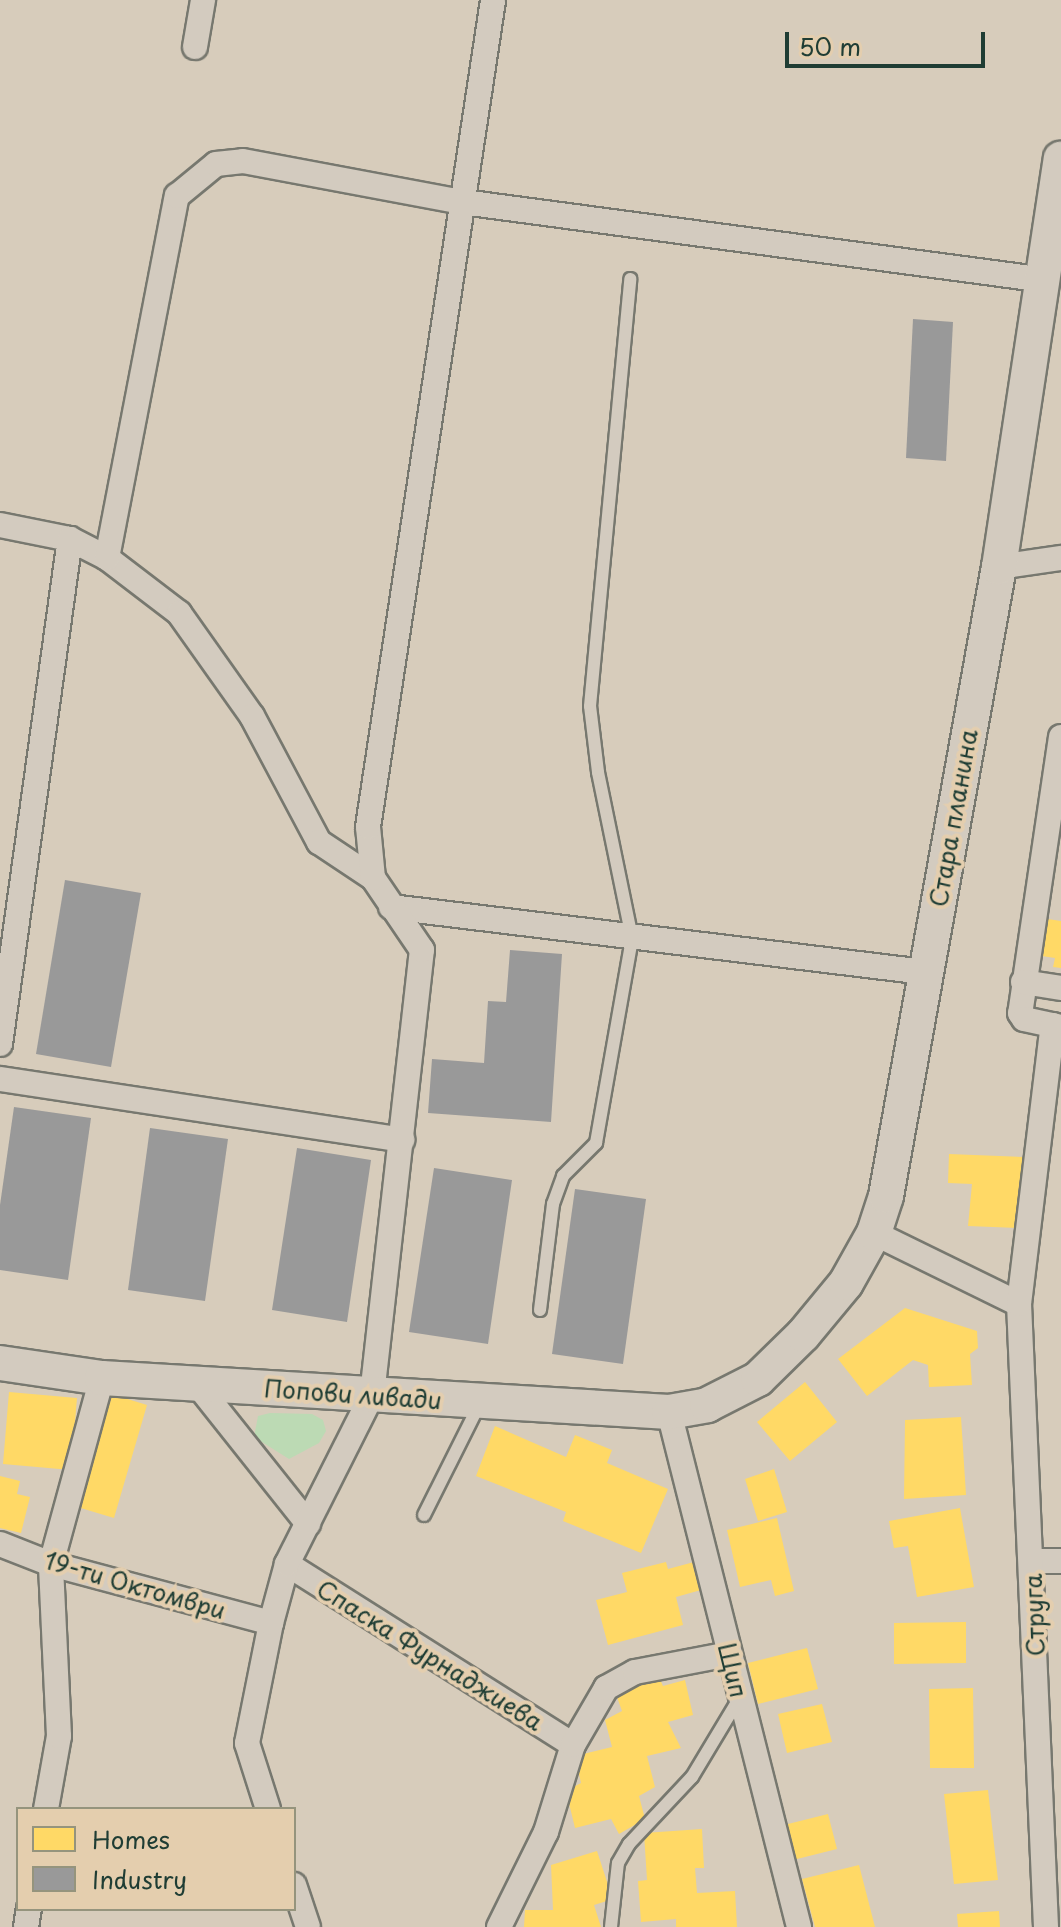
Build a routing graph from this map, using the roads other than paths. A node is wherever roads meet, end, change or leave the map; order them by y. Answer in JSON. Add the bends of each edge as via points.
{"nodes":[{"id":1,"x":203,"y":0,"type":"edge"},
{"id":2,"x":493,"y":0,"type":"edge"},
{"id":3,"x":195,"y":47,"type":"dead end"},
{"id":4,"x":1061,"y":159,"type":"edge"},
{"id":5,"x":463,"y":202,"type":"junction"},
{"id":6,"x":630,"y":279,"type":"dead end"},
{"id":7,"x":1045,"y":280,"type":"junction"},
{"id":8,"x":0,"y":525,"type":"edge"},
{"id":9,"x":70,"y":539,"type":"junction"},
{"id":10,"x":107,"y":558,"type":"junction"},
{"id":11,"x":1061,"y":558,"type":"edge"},
{"id":12,"x":999,"y":567,"type":"junction"},
{"id":13,"x":1061,"y":737,"type":"edge"},
{"id":14,"x":373,"y":878,"type":"junction"},
{"id":15,"x":391,"y":907,"type":"junction"},
{"id":16,"x":632,"y":938,"type":"junction"},
{"id":17,"x":924,"y":972,"type":"junction"},
{"id":18,"x":1023,"y":982,"type":"junction"},
{"id":19,"x":1061,"y":988,"type":"edge"},
{"id":20,"x":1057,"y":1026,"type":"edge"},
{"id":21,"x":0,"y":1044,"type":"edge"},
{"id":22,"x":0,"y":1079,"type":"edge"},
{"id":23,"x":402,"y":1140,"type":"junction"},
{"id":24,"x":874,"y":1233,"type":"junction"},
{"id":25,"x":1019,"y":1304,"type":"junction"},
{"id":26,"x":540,"y":1310,"type":"dead end"},
{"id":27,"x":0,"y":1363,"type":"edge"},
{"id":28,"x":102,"y":1378,"type":"junction"},
{"id":29,"x":196,"y":1383,"type":"junction"},
{"id":30,"x":372,"y":1395,"type":"junction"},
{"id":31,"x":480,"y":1402,"type":"junction"},
{"id":32,"x":707,"y":1405,"type":"joint"},
{"id":33,"x":669,"y":1412,"type":"junction"},
{"id":34,"x":424,"y":1515,"type":"dead end"},
{"id":35,"x":308,"y":1524,"type":"junction"},
{"id":36,"x":0,"y":1544,"type":"edge"},
{"id":37,"x":1031,"y":1561,"type":"junction"},
{"id":38,"x":1061,"y":1561,"type":"edge"},
{"id":39,"x":51,"y":1564,"type":"junction"},
{"id":40,"x":287,"y":1564,"type":"junction"},
{"id":41,"x":271,"y":1623,"type":"junction"},
{"id":42,"x":729,"y":1654,"type":"junction"},
{"id":43,"x":740,"y":1697,"type":"junction"},
{"id":44,"x":573,"y":1745,"type":"junction"},
{"id":45,"x":46,"y":1807,"type":"edge"},
{"id":46,"x":267,"y":1807,"type":"edge"},
{"id":47,"x":296,"y":1891,"type":"edge"},
{"id":48,"x":308,"y":1927,"type":"edge"},
{"id":49,"x":499,"y":1927,"type":"edge"},
{"id":50,"x":611,"y":1927,"type":"edge"},
{"id":51,"x":799,"y":1927,"type":"edge"},
{"id":52,"x":1046,"y":1927,"type":"edge"}],
"edges":[{"from":1,"to":3,"type":"street"},
{"from":2,"to":5,"type":"street"},
{"from":4,"to":7,"type":"street","name":"Стара планина"},
{"from":5,"to":7,"type":"street"},
{"from":5,"to":10,"type":"street","via":[[243,161],[216,164],[194,177],[177,196],[174,209]]},
{"from":5,"to":14,"type":"street","via":[[368,827]]},
{"from":6,"to":16,"type":"lane","via":[[590,706]]},
{"from":7,"to":12,"type":"street","name":"Стара планина"},
{"from":8,"to":9,"type":"street"},
{"from":9,"to":10,"type":"street"},
{"from":9,"to":21,"type":"street"},
{"from":10,"to":14,"type":"street","via":[[179,613],[252,716],[319,842]]},
{"from":11,"to":12,"type":"street"},
{"from":12,"to":17,"type":"street","name":"Стара планина"},
{"from":13,"to":18,"type":"street"},
{"from":14,"to":15,"type":"street"},
{"from":15,"to":16,"type":"street"},
{"from":15,"to":23,"type":"street","via":[[422,950]]},
{"from":16,"to":17,"type":"street"},
{"from":16,"to":26,"type":"lane","via":[[596,1143],[563,1176],[553,1204]]},
{"from":17,"to":24,"type":"street","name":"Стара планина","via":[[886,1196]]},
{"from":18,"to":19,"type":"street"},
{"from":18,"to":20,"type":"street","via":[[1024,1019]]},
{"from":20,"to":25,"type":"street","name":"Струга"},
{"from":22,"to":23,"type":"street"},
{"from":23,"to":30,"type":"street"},
{"from":24,"to":25,"type":"street"},
{"from":24,"to":32,"type":"street","name":"Стара планина","via":[[846,1283],[803,1335],[758,1379]]},
{"from":25,"to":37,"type":"street","name":"Струга"},
{"from":27,"to":28,"type":"street","name":"Попови ливади"},
{"from":28,"to":29,"type":"street","name":"Попови ливади"},
{"from":28,"to":39,"type":"street"},
{"from":29,"to":30,"type":"street","name":"Попови ливади"},
{"from":29,"to":35,"type":"street"},
{"from":30,"to":31,"type":"street","name":"Попови ливади"},
{"from":30,"to":35,"type":"street"},
{"from":31,"to":33,"type":"street","name":"Попови ливади"},
{"from":31,"to":34,"type":"lane"},
{"from":32,"to":33,"type":"street","name":"Попови ливади"},
{"from":33,"to":42,"type":"street","name":"Щип"},
{"from":35,"to":40,"type":"street"},
{"from":36,"to":39,"type":"street","name":"19-ти Октомври"},
{"from":37,"to":38,"type":"street"},
{"from":37,"to":52,"type":"street","name":"Струга"},
{"from":39,"to":41,"type":"street","name":"19-ти Октомври"},
{"from":39,"to":45,"type":"street","via":[[59,1736]]},
{"from":40,"to":41,"type":"street"},
{"from":40,"to":44,"type":"street","name":"Спаска Фурнаджиева"},
{"from":41,"to":46,"type":"street","via":[[247,1743]]},
{"from":42,"to":43,"type":"street","name":"Щип"},
{"from":42,"to":44,"type":"street","via":[[635,1672],[606,1688]]},
{"from":43,"to":50,"type":"lane","via":[[692,1777],[629,1844],[618,1863]]},
{"from":43,"to":51,"type":"street","name":"Щип"},
{"from":44,"to":49,"type":"street","via":[[546,1832]]},
{"from":47,"to":48,"type":"street"}]}
